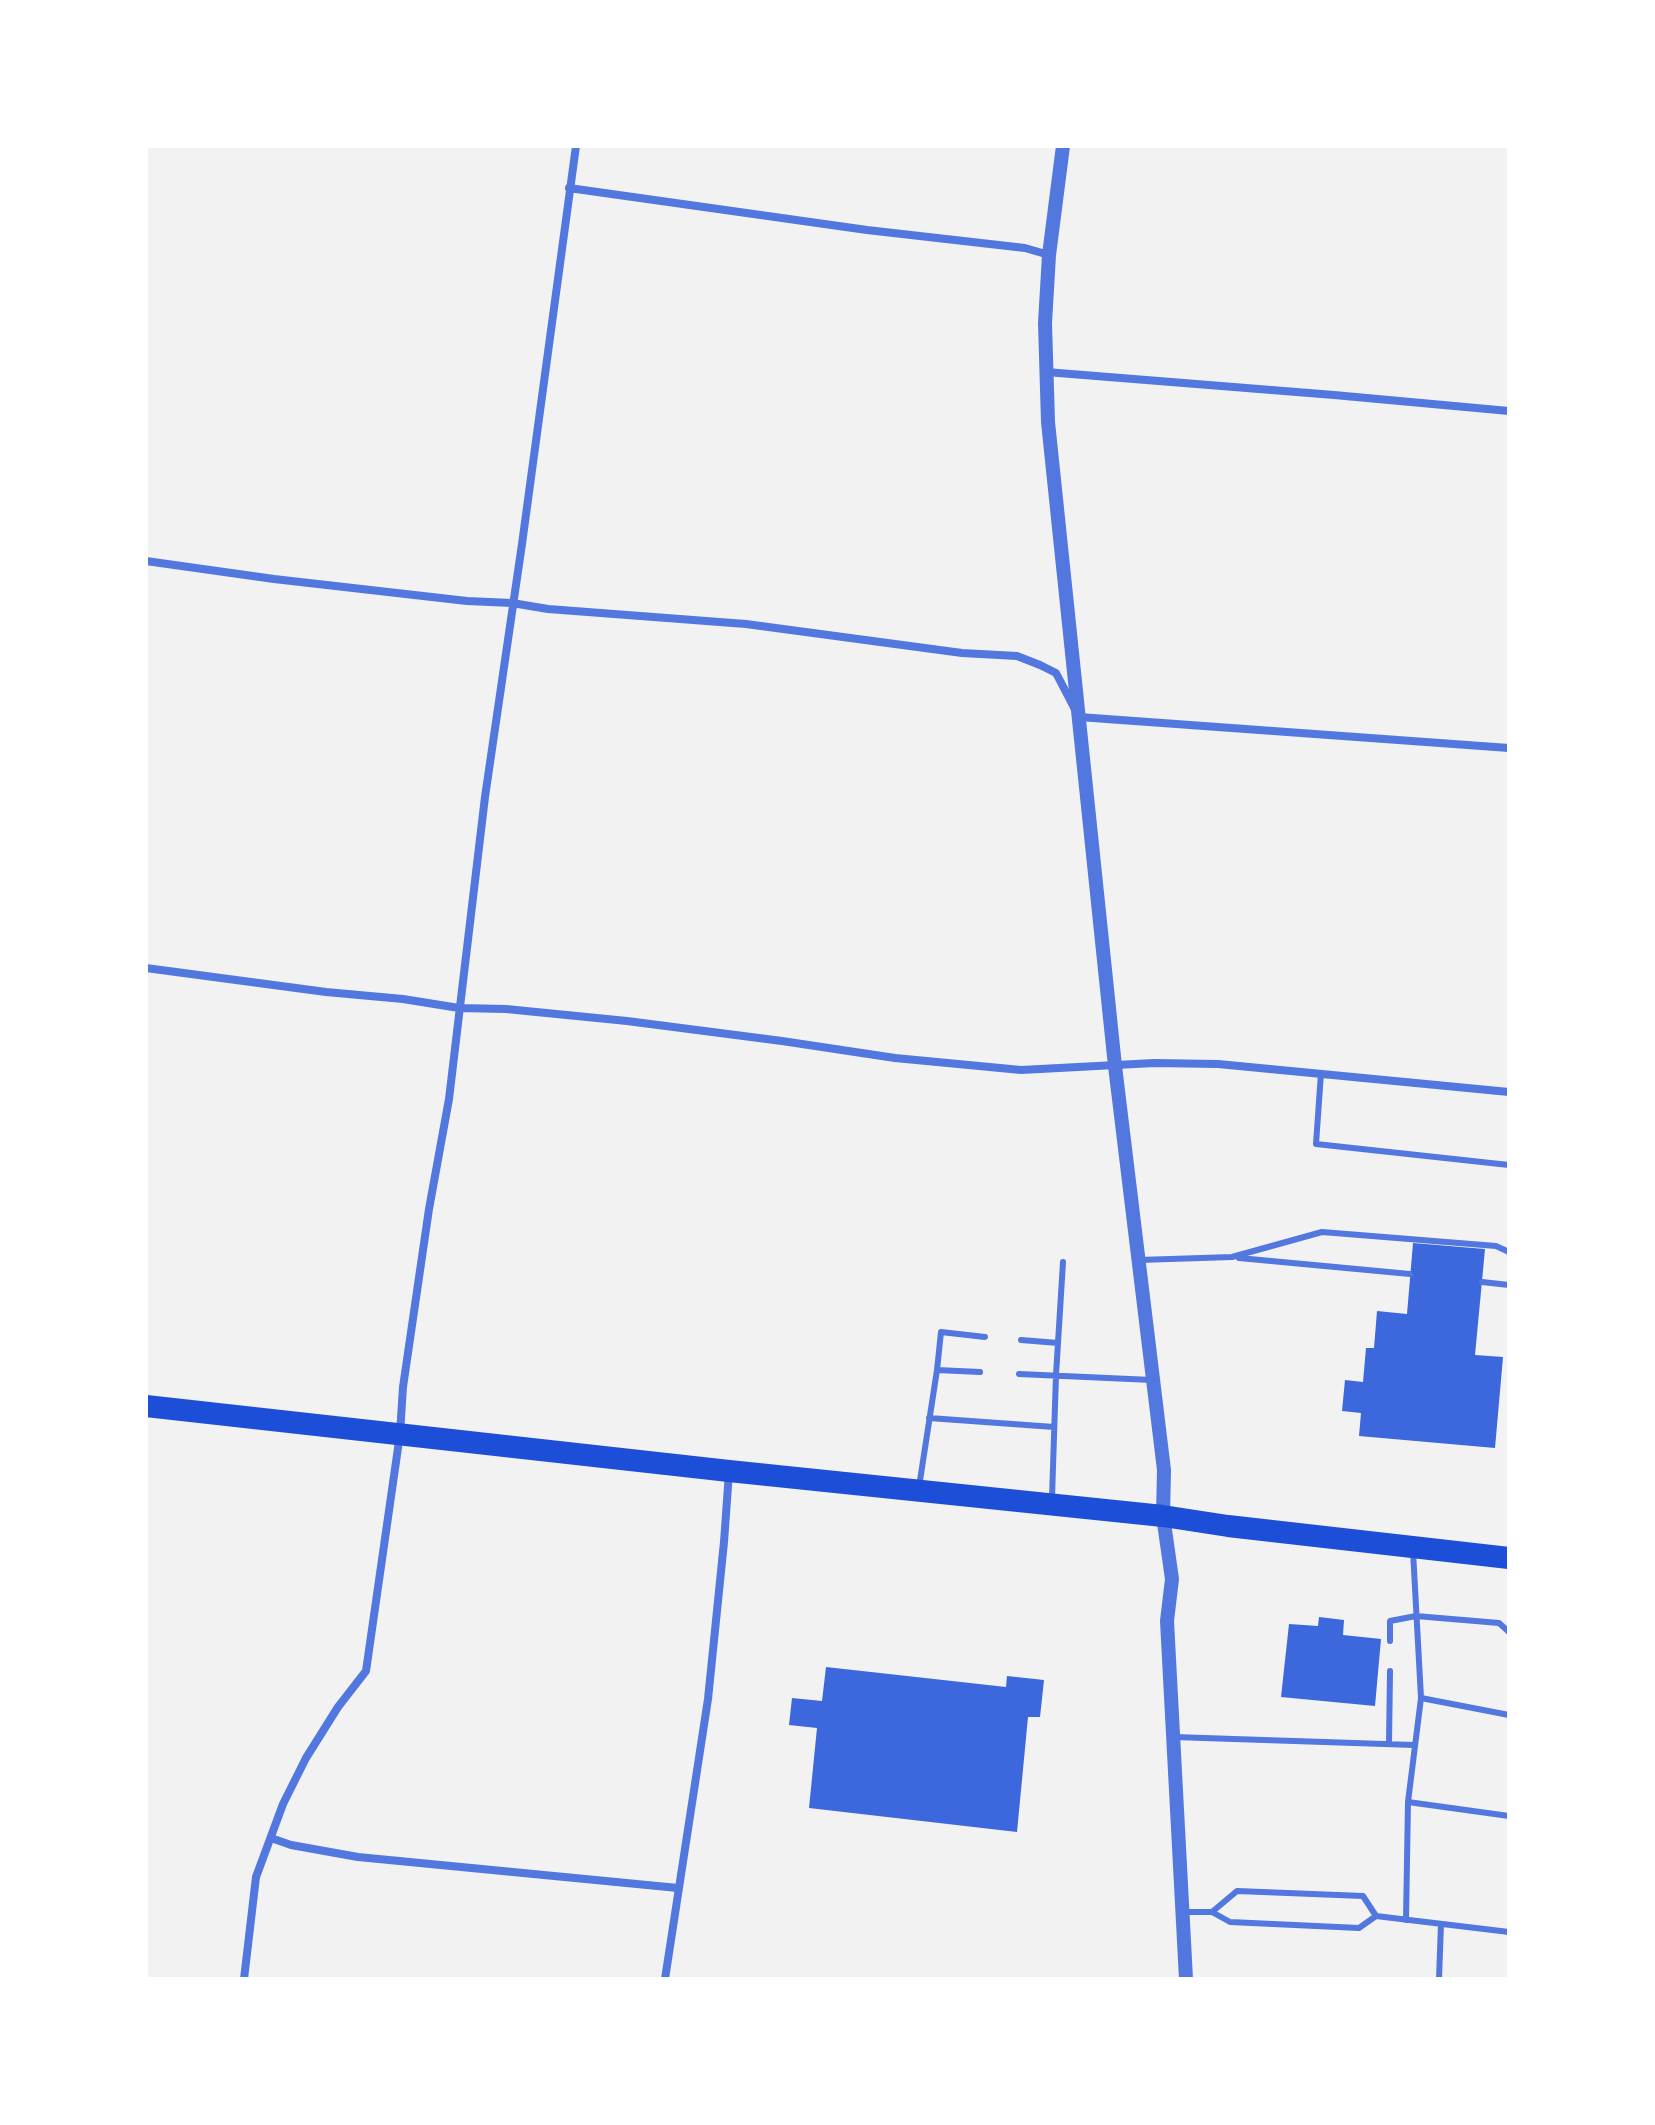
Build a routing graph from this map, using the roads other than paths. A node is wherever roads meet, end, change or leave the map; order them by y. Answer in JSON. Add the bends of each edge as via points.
{"nodes":[{"id":1,"x":576,"y":146,"type":"edge"},
{"id":2,"x":1063,"y":146,"type":"edge"},
{"id":3,"x":569,"y":188,"type":"junction"},
{"id":4,"x":1049,"y":255,"type":"junction"},
{"id":5,"x":1046,"y":372,"type":"junction"},
{"id":6,"x":1509,"y":411,"type":"edge"},
{"id":7,"x":146,"y":561,"type":"edge"},
{"id":8,"x":512,"y":603,"type":"junction"},
{"id":9,"x":1079,"y":717,"type":"junction"},
{"id":10,"x":1509,"y":748,"type":"edge"},
{"id":11,"x":146,"y":968,"type":"edge"},
{"id":12,"x":459,"y":1008,"type":"junction"},
{"id":13,"x":1115,"y":1066,"type":"junction"},
{"id":14,"x":1321,"y":1073,"type":"junction"},
{"id":15,"x":1509,"y":1092,"type":"edge"},
{"id":16,"x":1509,"y":1165,"type":"edge"},
{"id":17,"x":1509,"y":1252,"type":"edge"},
{"id":18,"x":1232,"y":1257,"type":"junction"},
{"id":19,"x":1139,"y":1260,"type":"junction"},
{"id":20,"x":1063,"y":1262,"type":"dead end"},
{"id":21,"x":1410,"y":1274,"type":"dead end"},
{"id":22,"x":1482,"y":1282,"type":"dead end"},
{"id":23,"x":1509,"y":1285,"type":"edge"},
{"id":24,"x":985,"y":1337,"type":"dead end"},
{"id":25,"x":1021,"y":1340,"type":"dead end"},
{"id":26,"x":1058,"y":1343,"type":"junction"},
{"id":27,"x":937,"y":1370,"type":"junction"},
{"id":28,"x":980,"y":1372,"type":"dead end"},
{"id":29,"x":1019,"y":1374,"type":"dead end"},
{"id":30,"x":1056,"y":1375,"type":"junction"},
{"id":31,"x":1152,"y":1380,"type":"junction"},
{"id":32,"x":146,"y":1406,"type":"edge"},
{"id":33,"x":929,"y":1418,"type":"junction"},
{"id":34,"x":1054,"y":1427,"type":"junction"},
{"id":35,"x":400,"y":1434,"type":"junction"},
{"id":36,"x":729,"y":1471,"type":"junction"},
{"id":37,"x":918,"y":1491,"type":"junction"},
{"id":38,"x":1052,"y":1504,"type":"junction"},
{"id":39,"x":1163,"y":1516,"type":"junction"},
{"id":40,"x":1412,"y":1547,"type":"junction"},
{"id":41,"x":1509,"y":1558,"type":"edge"},
{"id":42,"x":1416,"y":1616,"type":"junction"},
{"id":43,"x":1509,"y":1632,"type":"edge"},
{"id":44,"x":1390,"y":1641,"type":"dead end"},
{"id":45,"x":1390,"y":1671,"type":"dead end"},
{"id":46,"x":1421,"y":1698,"type":"junction"},
{"id":47,"x":1509,"y":1714,"type":"edge"},
{"id":48,"x":1174,"y":1737,"type":"junction"},
{"id":49,"x":1389,"y":1744,"type":"junction"},
{"id":50,"x":1414,"y":1745,"type":"junction"},
{"id":51,"x":1408,"y":1802,"type":"junction"},
{"id":52,"x":1509,"y":1816,"type":"edge"},
{"id":53,"x":271,"y":1838,"type":"junction"},
{"id":54,"x":678,"y":1888,"type":"junction"},
{"id":55,"x":1183,"y":1912,"type":"junction"},
{"id":56,"x":1212,"y":1912,"type":"junction"},
{"id":57,"x":1376,"y":1916,"type":"junction"},
{"id":58,"x":1406,"y":1920,"type":"junction"},
{"id":59,"x":1441,"y":1924,"type":"junction"},
{"id":60,"x":1509,"y":1932,"type":"edge"},
{"id":61,"x":244,"y":1979,"type":"edge"},
{"id":62,"x":665,"y":1979,"type":"edge"},
{"id":63,"x":1186,"y":1979,"type":"edge"},
{"id":64,"x":1439,"y":1979,"type":"edge"}],
"edges":[{"from":1,"to":3,"type":"street"},
{"from":2,"to":4,"type":"street"},
{"from":3,"to":4,"type":"street"},
{"from":3,"to":8,"type":"street"},
{"from":4,"to":5,"type":"street"},
{"from":5,"to":6,"type":"street"},
{"from":5,"to":9,"type":"street"},
{"from":7,"to":8,"type":"street"},
{"from":8,"to":9,"type":"street","via":[[1017,656],[1056,673]]},
{"from":8,"to":12,"type":"street"},
{"from":9,"to":10,"type":"street"},
{"from":9,"to":13,"type":"street"},
{"from":11,"to":12,"type":"street"},
{"from":12,"to":13,"type":"street","via":[[627,1021],[1021,1070]]},
{"from":12,"to":35,"type":"street"},
{"from":13,"to":14,"type":"street","via":[[1218,1064]]},
{"from":13,"to":19,"type":"street"},
{"from":14,"to":15,"type":"street"},
{"from":14,"to":16,"type":"lane","via":[[1316,1144]]},
{"from":17,"to":18,"type":"lane","via":[[1496,1246],[1322,1232]]},
{"from":18,"to":19,"type":"lane"},
{"from":18,"to":21,"type":"lane"},
{"from":19,"to":31,"type":"street"},
{"from":20,"to":26,"type":"lane"},
{"from":22,"to":23,"type":"lane"},
{"from":24,"to":27,"type":"lane","via":[[941,1332]]},
{"from":25,"to":26,"type":"lane"},
{"from":26,"to":30,"type":"lane"},
{"from":27,"to":28,"type":"lane"},
{"from":27,"to":33,"type":"lane"},
{"from":29,"to":30,"type":"lane"},
{"from":30,"to":31,"type":"lane"},
{"from":30,"to":34,"type":"lane"},
{"from":31,"to":39,"type":"street","via":[[1164,1470]]},
{"from":32,"to":35,"type":"highway"},
{"from":33,"to":34,"type":"lane"},
{"from":33,"to":37,"type":"lane"},
{"from":34,"to":38,"type":"lane"},
{"from":35,"to":36,"type":"highway"},
{"from":35,"to":53,"type":"street","via":[[366,1671],[306,1758]]},
{"from":36,"to":37,"type":"highway"},
{"from":36,"to":54,"type":"street","via":[[708,1699]]},
{"from":37,"to":38,"type":"highway"},
{"from":38,"to":39,"type":"highway"},
{"from":39,"to":40,"type":"highway"},
{"from":39,"to":48,"type":"street","via":[[1172,1579],[1167,1621]]},
{"from":40,"to":41,"type":"highway"},
{"from":40,"to":42,"type":"lane"},
{"from":42,"to":43,"type":"lane","via":[[1499,1623]]},
{"from":42,"to":44,"type":"lane","via":[[1390,1621]]},
{"from":42,"to":46,"type":"lane"},
{"from":45,"to":49,"type":"lane"},
{"from":46,"to":47,"type":"lane"},
{"from":46,"to":50,"type":"lane"},
{"from":48,"to":49,"type":"lane"},
{"from":48,"to":55,"type":"street"},
{"from":49,"to":50,"type":"lane"},
{"from":50,"to":51,"type":"lane"},
{"from":51,"to":52,"type":"lane"},
{"from":51,"to":58,"type":"lane"},
{"from":53,"to":54,"type":"street","via":[[358,1857]]},
{"from":53,"to":61,"type":"street","via":[[256,1877]]},
{"from":54,"to":62,"type":"street"},
{"from":55,"to":56,"type":"lane"},
{"from":55,"to":63,"type":"street"},
{"from":56,"to":57,"type":"lane","via":[[1230,1922],[1359,1928]]},
{"from":56,"to":57,"type":"lane","via":[[1237,1891],[1363,1896]]},
{"from":57,"to":58,"type":"lane"},
{"from":58,"to":59,"type":"lane"},
{"from":59,"to":60,"type":"lane"},
{"from":59,"to":64,"type":"lane"}]}
